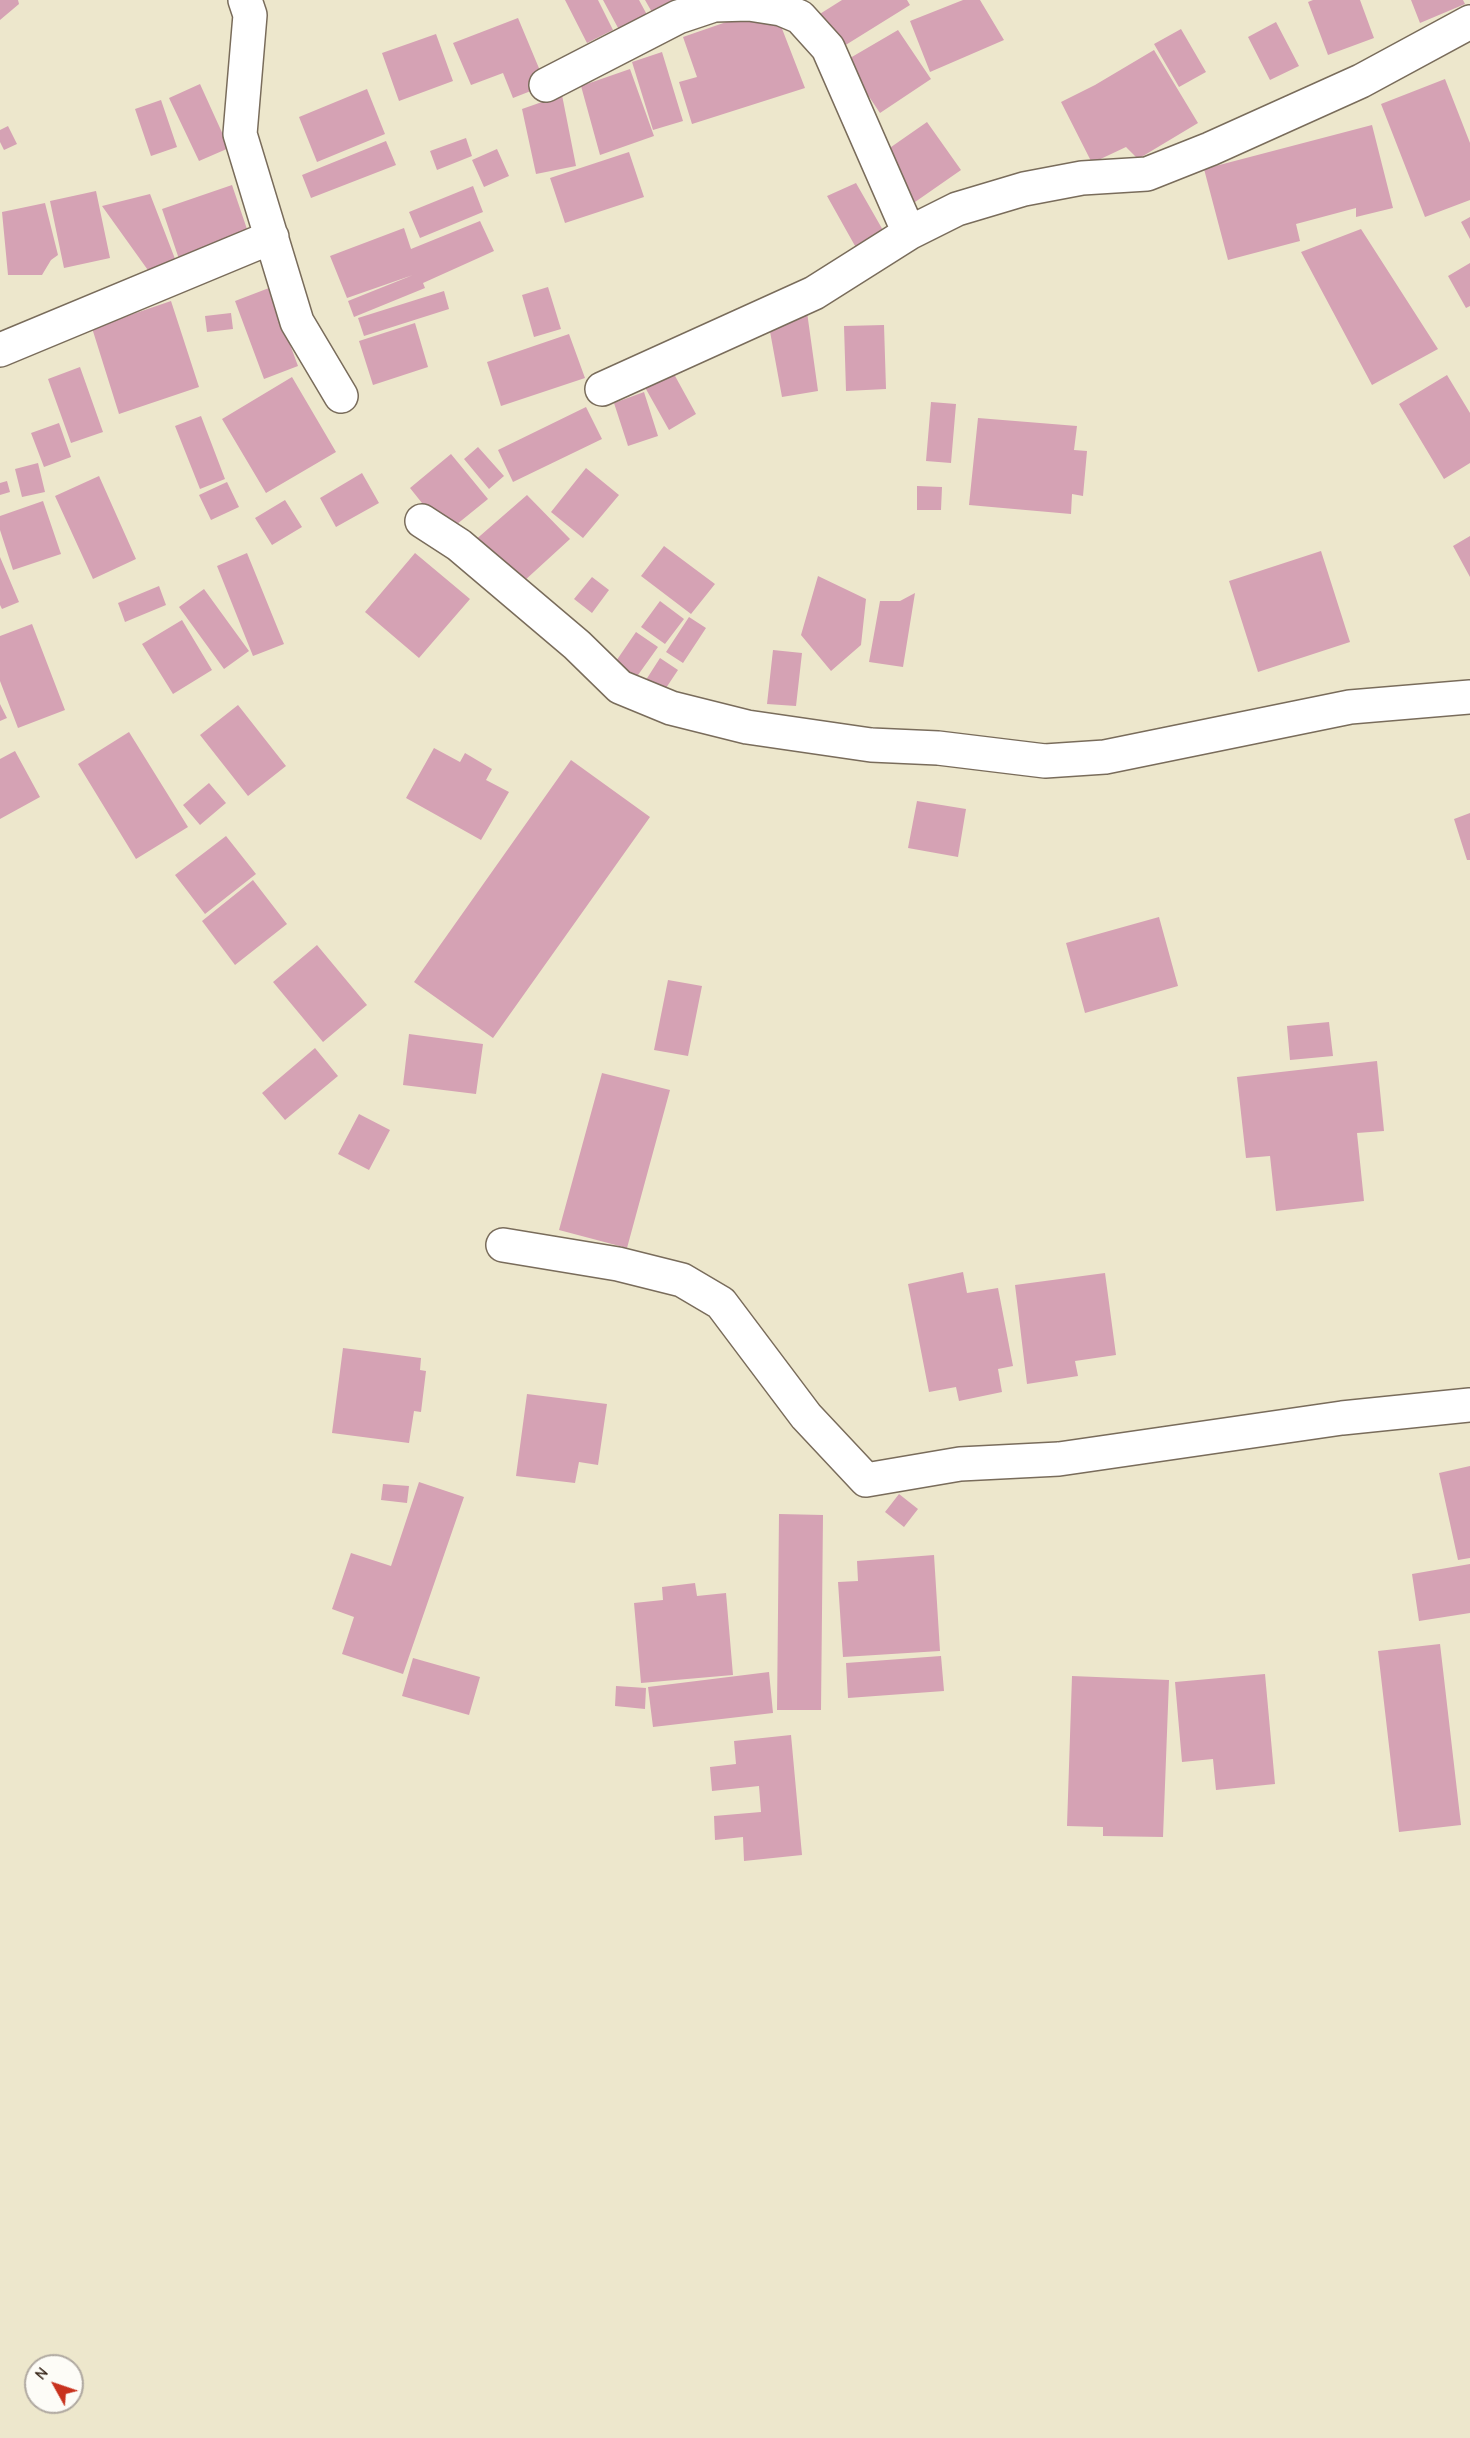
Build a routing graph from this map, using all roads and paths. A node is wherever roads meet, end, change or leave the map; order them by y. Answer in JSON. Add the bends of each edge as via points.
{"nodes":[{"id":1,"x":245,"y":0,"type":"edge"},
{"id":2,"x":1470,"y":22,"type":"edge"},
{"id":3,"x":546,"y":85,"type":"dead end"},
{"id":4,"x":909,"y":233,"type":"junction"},
{"id":5,"x":272,"y":237,"type":"junction"},
{"id":6,"x":0,"y":350,"type":"edge"},
{"id":7,"x":602,"y":389,"type":"dead end"},
{"id":8,"x":341,"y":396,"type":"dead end"},
{"id":9,"x":422,"y":521,"type":"dead end"},
{"id":10,"x":1470,"y":697,"type":"edge"},
{"id":11,"x":504,"y":1245,"type":"dead end"},
{"id":12,"x":1470,"y":1406,"type":"edge"}],
"edges":[{"from":1,"to":5,"type":"street","via":[[250,15],[240,134]]},
{"from":2,"to":4,"type":"street","via":[[1361,81],[1147,174],[1082,178],[1024,189],[957,209]]},
{"from":3,"to":4,"type":"street","via":[[678,17],[714,5],[749,4],[781,9],[800,17],[828,48]]},
{"from":4,"to":7,"type":"street","via":[[814,293]]},
{"from":5,"to":6,"type":"street"},
{"from":5,"to":8,"type":"street","via":[[297,322]]},
{"from":9,"to":10,"type":"street","via":[[459,545],[577,645],[620,687],[671,708],[747,726],[870,745],[1045,760],[1105,757],[1350,708]]},
{"from":11,"to":12,"type":"street","via":[[618,1264],[681,1280],[721,1303],[806,1416],[866,1480],[960,1464],[1059,1459],[1342,1418]]}]}
